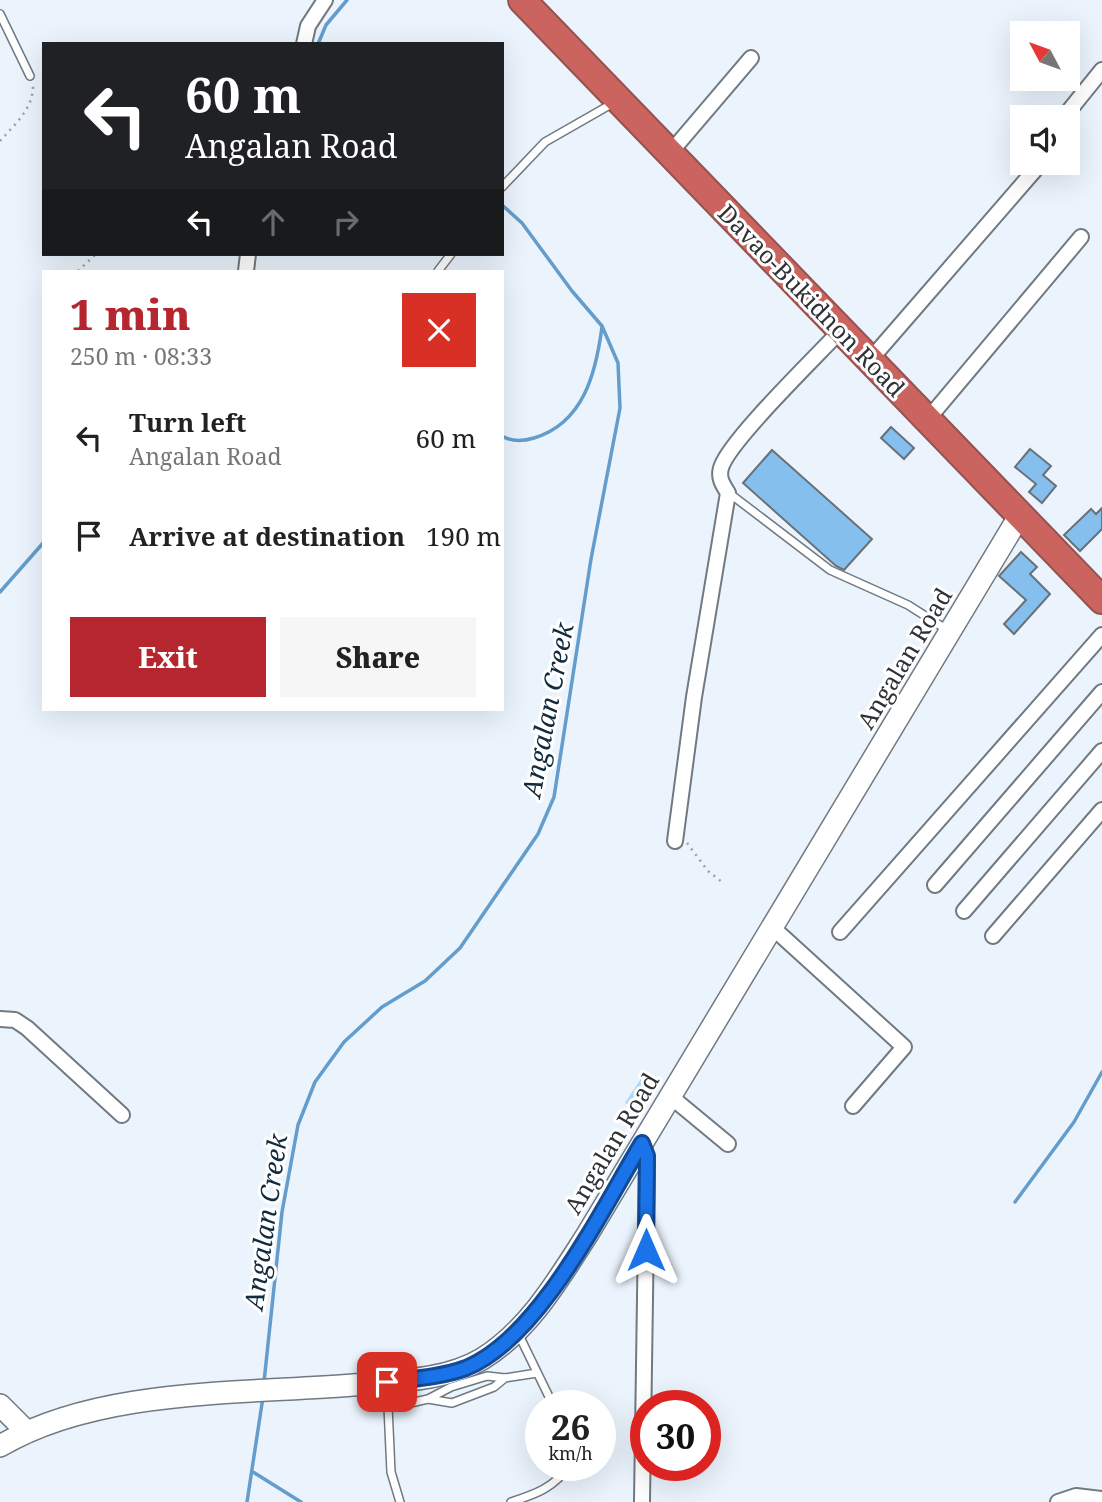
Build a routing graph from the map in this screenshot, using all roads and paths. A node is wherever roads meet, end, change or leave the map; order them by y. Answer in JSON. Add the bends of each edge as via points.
{"nodes":[{"id":1,"x":325,"y":0,"type":"edge"},
{"id":2,"x":524,"y":1,"type":"edge"},
{"id":3,"x":0,"y":14,"type":"edge"},
{"id":4,"x":304,"y":42,"type":"edge"},
{"id":5,"x":751,"y":58,"type":"dead end"},
{"id":6,"x":1102,"y":69,"type":"edge"},
{"id":7,"x":30,"y":76,"type":"joint"},
{"id":8,"x":619,"y":100,"type":"junction"},
{"id":9,"x":1074,"y":105,"type":"edge"},
{"id":10,"x":0,"y":141,"type":"edge"},
{"id":11,"x":670,"y":153,"type":"junction"},
{"id":12,"x":1032,"y":175,"type":"edge"},
{"id":13,"x":504,"y":185,"type":"edge"},
{"id":14,"x":1081,"y":237,"type":"dead end"},
{"id":15,"x":94,"y":256,"type":"edge"},
{"id":16,"x":449,"y":256,"type":"edge"},
{"id":17,"x":79,"y":270,"type":"edge"},
{"id":18,"x":439,"y":270,"type":"edge"},
{"id":19,"x":841,"y":330,"type":"junction"},
{"id":20,"x":870,"y":360,"type":"junction"},
{"id":21,"x":928,"y":419,"type":"junction"},
{"id":22,"x":728,"y":493,"type":"junction"},
{"id":23,"x":1020,"y":515,"type":"junction"},
{"id":24,"x":1102,"y":600,"type":"edge"},
{"id":25,"x":950,"y":632,"type":"junction"},
{"id":26,"x":1102,"y":635,"type":"edge"},
{"id":27,"x":1102,"y":692,"type":"edge"},
{"id":28,"x":1102,"y":751,"type":"edge"},
{"id":29,"x":1102,"y":810,"type":"edge"},
{"id":30,"x":677,"y":823,"type":"junction"},
{"id":31,"x":675,"y":841,"type":"dead end"},
{"id":32,"x":722,"y":882,"type":"dead end"},
{"id":33,"x":935,"y":886,"type":"dead end"},
{"id":34,"x":964,"y":911,"type":"dead end"},
{"id":35,"x":772,"y":927,"type":"junction"},
{"id":36,"x":840,"y":932,"type":"dead end"},
{"id":37,"x":993,"y":936,"type":"dead end"},
{"id":38,"x":0,"y":1019,"type":"edge"},
{"id":39,"x":670,"y":1096,"type":"junction"},
{"id":40,"x":853,"y":1106,"type":"dead end"},
{"id":41,"x":122,"y":1115,"type":"dead end"},
{"id":42,"x":642,"y":1143,"type":"junction"},
{"id":43,"x":728,"y":1144,"type":"dead end"},
{"id":44,"x":517,"y":1331,"type":"junction"},
{"id":45,"x":537,"y":1373,"type":"junction"},
{"id":46,"x":505,"y":1378,"type":"junction"},
{"id":47,"x":387,"y":1382,"type":"junction"},
{"id":48,"x":546,"y":1390,"type":"edge"},
{"id":49,"x":428,"y":1399,"type":"junction"},
{"id":50,"x":0,"y":1405,"type":"edge"},
{"id":51,"x":388,"y":1408,"type":"junction"},
{"id":52,"x":27,"y":1432,"type":"junction"},
{"id":53,"x":0,"y":1446,"type":"edge"},
{"id":54,"x":555,"y":1481,"type":"edge"},
{"id":55,"x":1102,"y":1499,"type":"edge"},
{"id":56,"x":400,"y":1502,"type":"edge"},
{"id":57,"x":511,"y":1502,"type":"edge"},
{"id":58,"x":642,"y":1502,"type":"edge"},
{"id":59,"x":1058,"y":1502,"type":"edge"}],
"edges":[{"from":1,"to":4,"type":"street","via":[[308,26]]},
{"from":2,"to":8,"type":"highway","name":"Davao-Bukidnon Road"},
{"from":3,"to":7,"type":"lane"},
{"from":5,"to":11,"type":"street"},
{"from":6,"to":9,"type":"street"},
{"from":7,"to":10,"type":"path","via":[[32,99]]},
{"from":8,"to":11,"type":"highway","name":"Davao-Bukidnon Road"},
{"from":8,"to":13,"type":"lane","via":[[545,142]]},
{"from":11,"to":19,"type":"highway","name":"Davao-Bukidnon Road"},
{"from":12,"to":20,"type":"street"},
{"from":14,"to":21,"type":"street"},
{"from":15,"to":17,"type":"path"},
{"from":16,"to":18,"type":"lane"},
{"from":19,"to":20,"type":"highway","name":"Davao-Bukidnon Road"},
{"from":19,"to":22,"type":"street","via":[[727,457],[720,478]]},
{"from":20,"to":21,"type":"highway","name":"Davao-Bukidnon Road"},
{"from":21,"to":23,"type":"highway","name":"Davao-Bukidnon Road"},
{"from":22,"to":25,"type":"lane","via":[[830,570],[908,605]]},
{"from":22,"to":30,"type":"street"},
{"from":23,"to":24,"type":"highway","name":"Davao-Bukidnon Road"},
{"from":23,"to":25,"type":"street","name":"Angalan Road"},
{"from":25,"to":35,"type":"street","name":"Angalan Road"},
{"from":26,"to":36,"type":"street"},
{"from":27,"to":33,"type":"street"},
{"from":28,"to":34,"type":"street"},
{"from":29,"to":37,"type":"street"},
{"from":30,"to":31,"type":"street"},
{"from":30,"to":32,"type":"path","via":[[696,858]]},
{"from":35,"to":39,"type":"street","name":"Angalan Road"},
{"from":35,"to":40,"type":"street","via":[[904,1047]]},
{"from":38,"to":41,"type":"street","via":[[15,1020],[27,1028]]},
{"from":39,"to":42,"type":"street","name":"Angalan Road"},
{"from":39,"to":43,"type":"street"},
{"from":42,"to":44,"type":"street","name":"Angalan Road","via":[[561,1276]]},
{"from":42,"to":58,"type":"street","via":[[647,1162]]},
{"from":44,"to":45,"type":"lane"},
{"from":44,"to":47,"type":"street","name":"Angalan Road","via":[[466,1368]]},
{"from":45,"to":46,"type":"lane"},
{"from":45,"to":48,"type":"lane"},
{"from":46,"to":49,"type":"lane","via":[[487,1376]]},
{"from":46,"to":49,"type":"lane","via":[[453,1403]]},
{"from":47,"to":51,"type":"lane"},
{"from":47,"to":52,"type":"street","name":"Angalan Road","via":[[139,1401]]},
{"from":49,"to":51,"type":"lane"},
{"from":50,"to":52,"type":"street"},
{"from":51,"to":56,"type":"lane","via":[[391,1472]]},
{"from":52,"to":53,"type":"street","name":"Angalan Road"},
{"from":54,"to":57,"type":"lane"},
{"from":55,"to":59,"type":"street","via":[[1076,1496]]}]}
